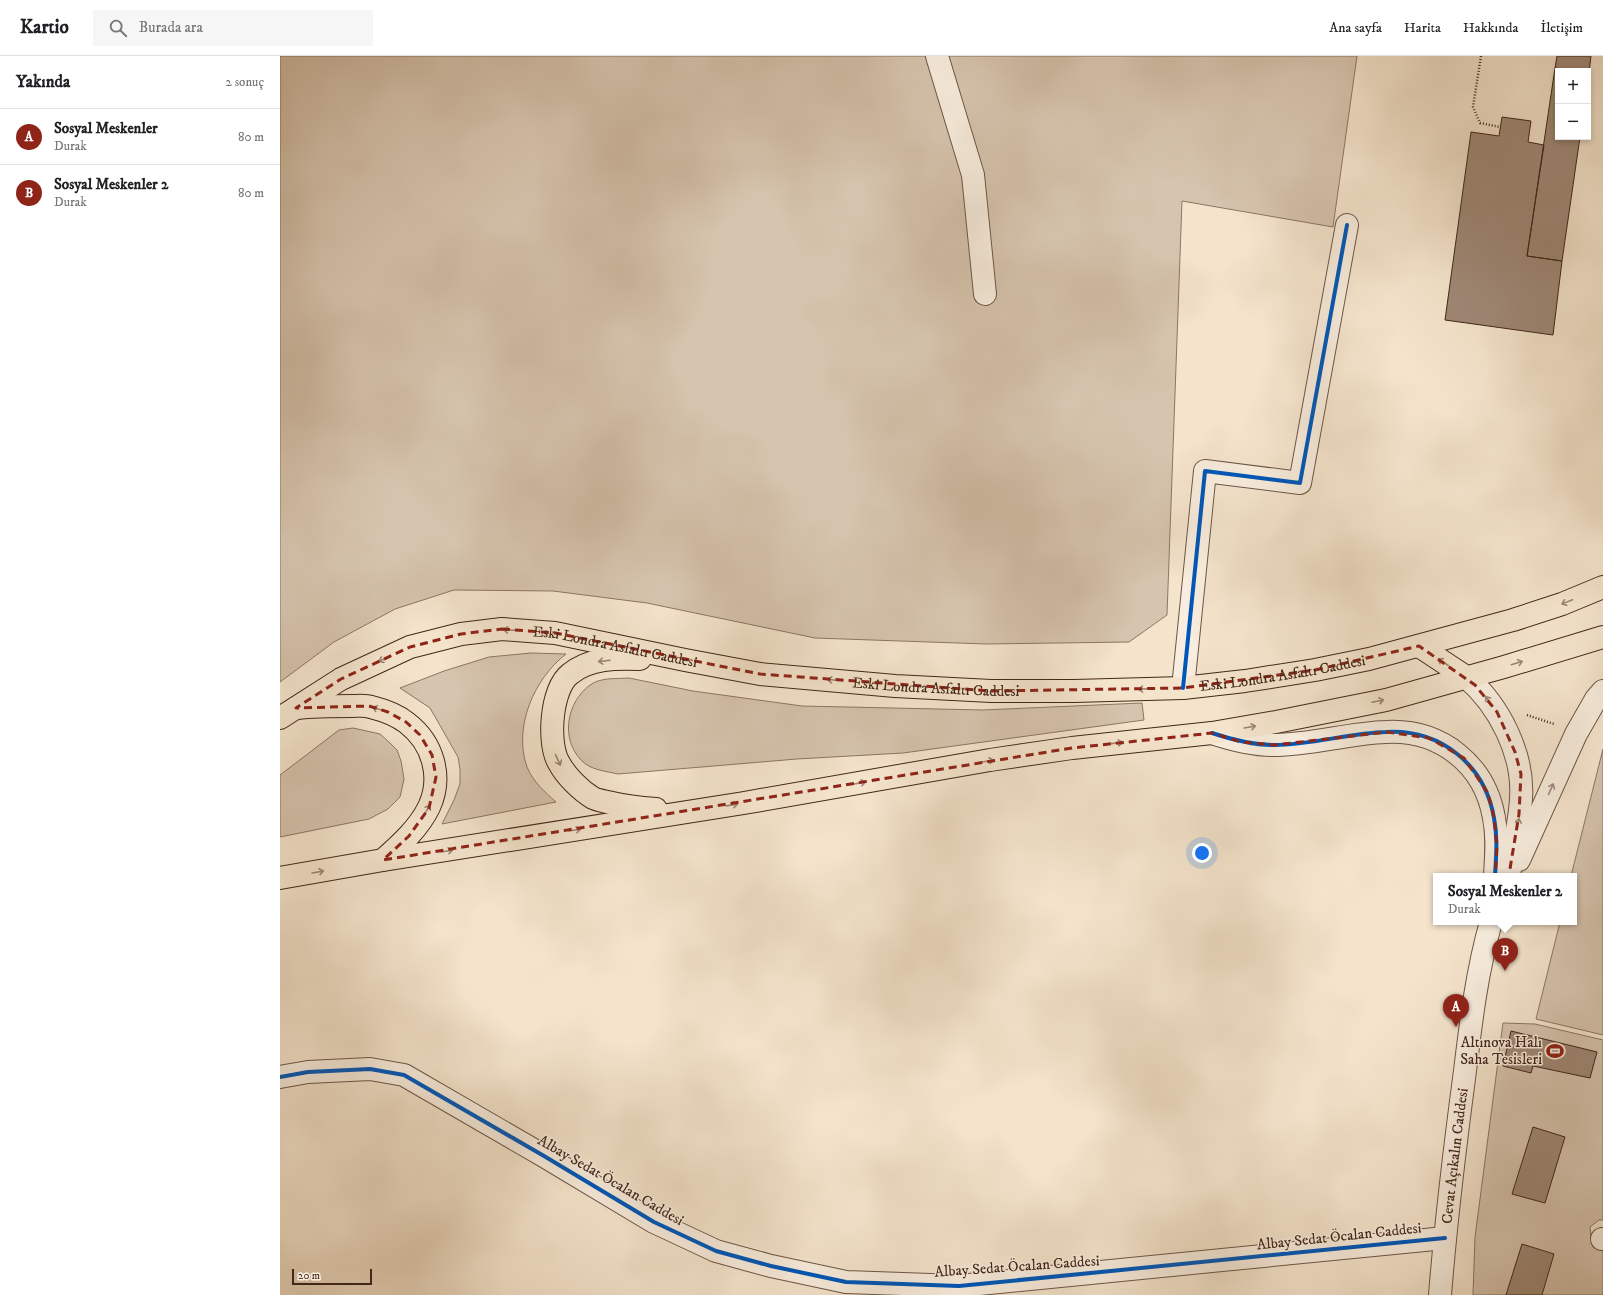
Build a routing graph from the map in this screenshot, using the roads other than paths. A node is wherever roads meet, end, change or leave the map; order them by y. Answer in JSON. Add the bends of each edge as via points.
{"nodes":[{"id":1,"x":937,"y":56,"type":"edge"},
{"id":2,"x":1347,"y":225,"type":"dead end"},
{"id":3,"x":985,"y":294,"type":"dead end"},
{"id":4,"x":1603,"y":587,"type":"edge"},
{"id":5,"x":1603,"y":637,"type":"edge"},
{"id":6,"x":1419,"y":646,"type":"junction"},
{"id":7,"x":685,"y":660,"type":"junction"},
{"id":8,"x":1466,"y":677,"type":"junction"},
{"id":9,"x":1183,"y":688,"type":"junction"},
{"id":10,"x":1603,"y":690,"type":"edge"},
{"id":11,"x":288,"y":713,"type":"edge"},
{"id":12,"x":1212,"y":733,"type":"junction"},
{"id":13,"x":693,"y":811,"type":"junction"},
{"id":14,"x":384,"y":860,"type":"junction"},
{"id":15,"x":1495,"y":873,"type":"edge"},
{"id":16,"x":1509,"y":873,"type":"edge"},
{"id":17,"x":1513,"y":873,"type":"edge"},
{"id":18,"x":280,"y":878,"type":"edge"},
{"id":19,"x":1490,"y":925,"type":"edge"},
{"id":20,"x":280,"y":1076,"type":"edge"},
{"id":21,"x":1445,"y":1238,"type":"junction"},
{"id":22,"x":1440,"y":1295,"type":"edge"}],
"edges":[{"from":1,"to":3,"type":"street","via":[[973,175]]},
{"from":2,"to":9,"type":"street","via":[[1300,483],[1205,471]]},
{"from":4,"to":6,"type":"main road","name":"Eski Londra Asfaltı Caddesi","one_way":true,"via":[[1562,604]]},
{"from":8,"to":5,"type":"main road","one_way":true},
{"from":8,"to":6,"type":"main road","one_way":true},
{"from":6,"to":9,"type":"main road","name":"Eski Londra Asfaltı Caddesi","via":[[1315,670]]},
{"from":9,"to":7,"type":"main road","name":"Eski Londra Asfaltı Caddesi","one_way":true,"via":[[991,691],[895,686],[760,674]]},
{"from":7,"to":11,"type":"main road","name":"Eski Londra Asfaltı Caddesi","one_way":true,"via":[[555,633],[502,629],[461,634],[410,647],[341,680]]},
{"from":7,"to":13,"type":"main road","one_way":true,"via":[[623,659],[589,663],[569,674],[558,692],[552,716],[552,732],[558,762],[573,781],[594,799],[633,808]]},
{"from":12,"to":8,"type":"main road","one_way":true,"via":[[1386,700]]},
{"from":16,"to":8,"type":"street","one_way":true,"via":[[1521,802],[1521,774],[1497,712]]},
{"from":17,"to":10,"type":"street","one_way":true,"via":[[1576,734]]},
{"from":14,"to":11,"type":"main road","one_way":true,"via":[[409,836],[429,808],[434,794],[436,777],[432,755],[420,735],[406,722],[388,712],[369,706],[326,706]]},
{"from":13,"to":12,"type":"main road","one_way":true,"via":[[1049,751]]},
{"from":12,"to":15,"type":"street","via":[[1241,742],[1274,745],[1387,732],[1410,733],[1429,738],[1464,758],[1488,793],[1497,845]]},
{"from":14,"to":13,"type":"main road","one_way":true},
{"from":18,"to":14,"type":"main road","one_way":true},
{"from":19,"to":21,"type":"street","name":"Cevat Açıkalın Caddesi","via":[[1477,981]]},
{"from":20,"to":21,"type":"street","name":"Albay Sedat Öcalan Caddesi","via":[[370,1069],[404,1076],[654,1222],[716,1251],[846,1282],[959,1286]]},
{"from":21,"to":22,"type":"street","name":"Cevat Açıkalın Caddesi"}]}
